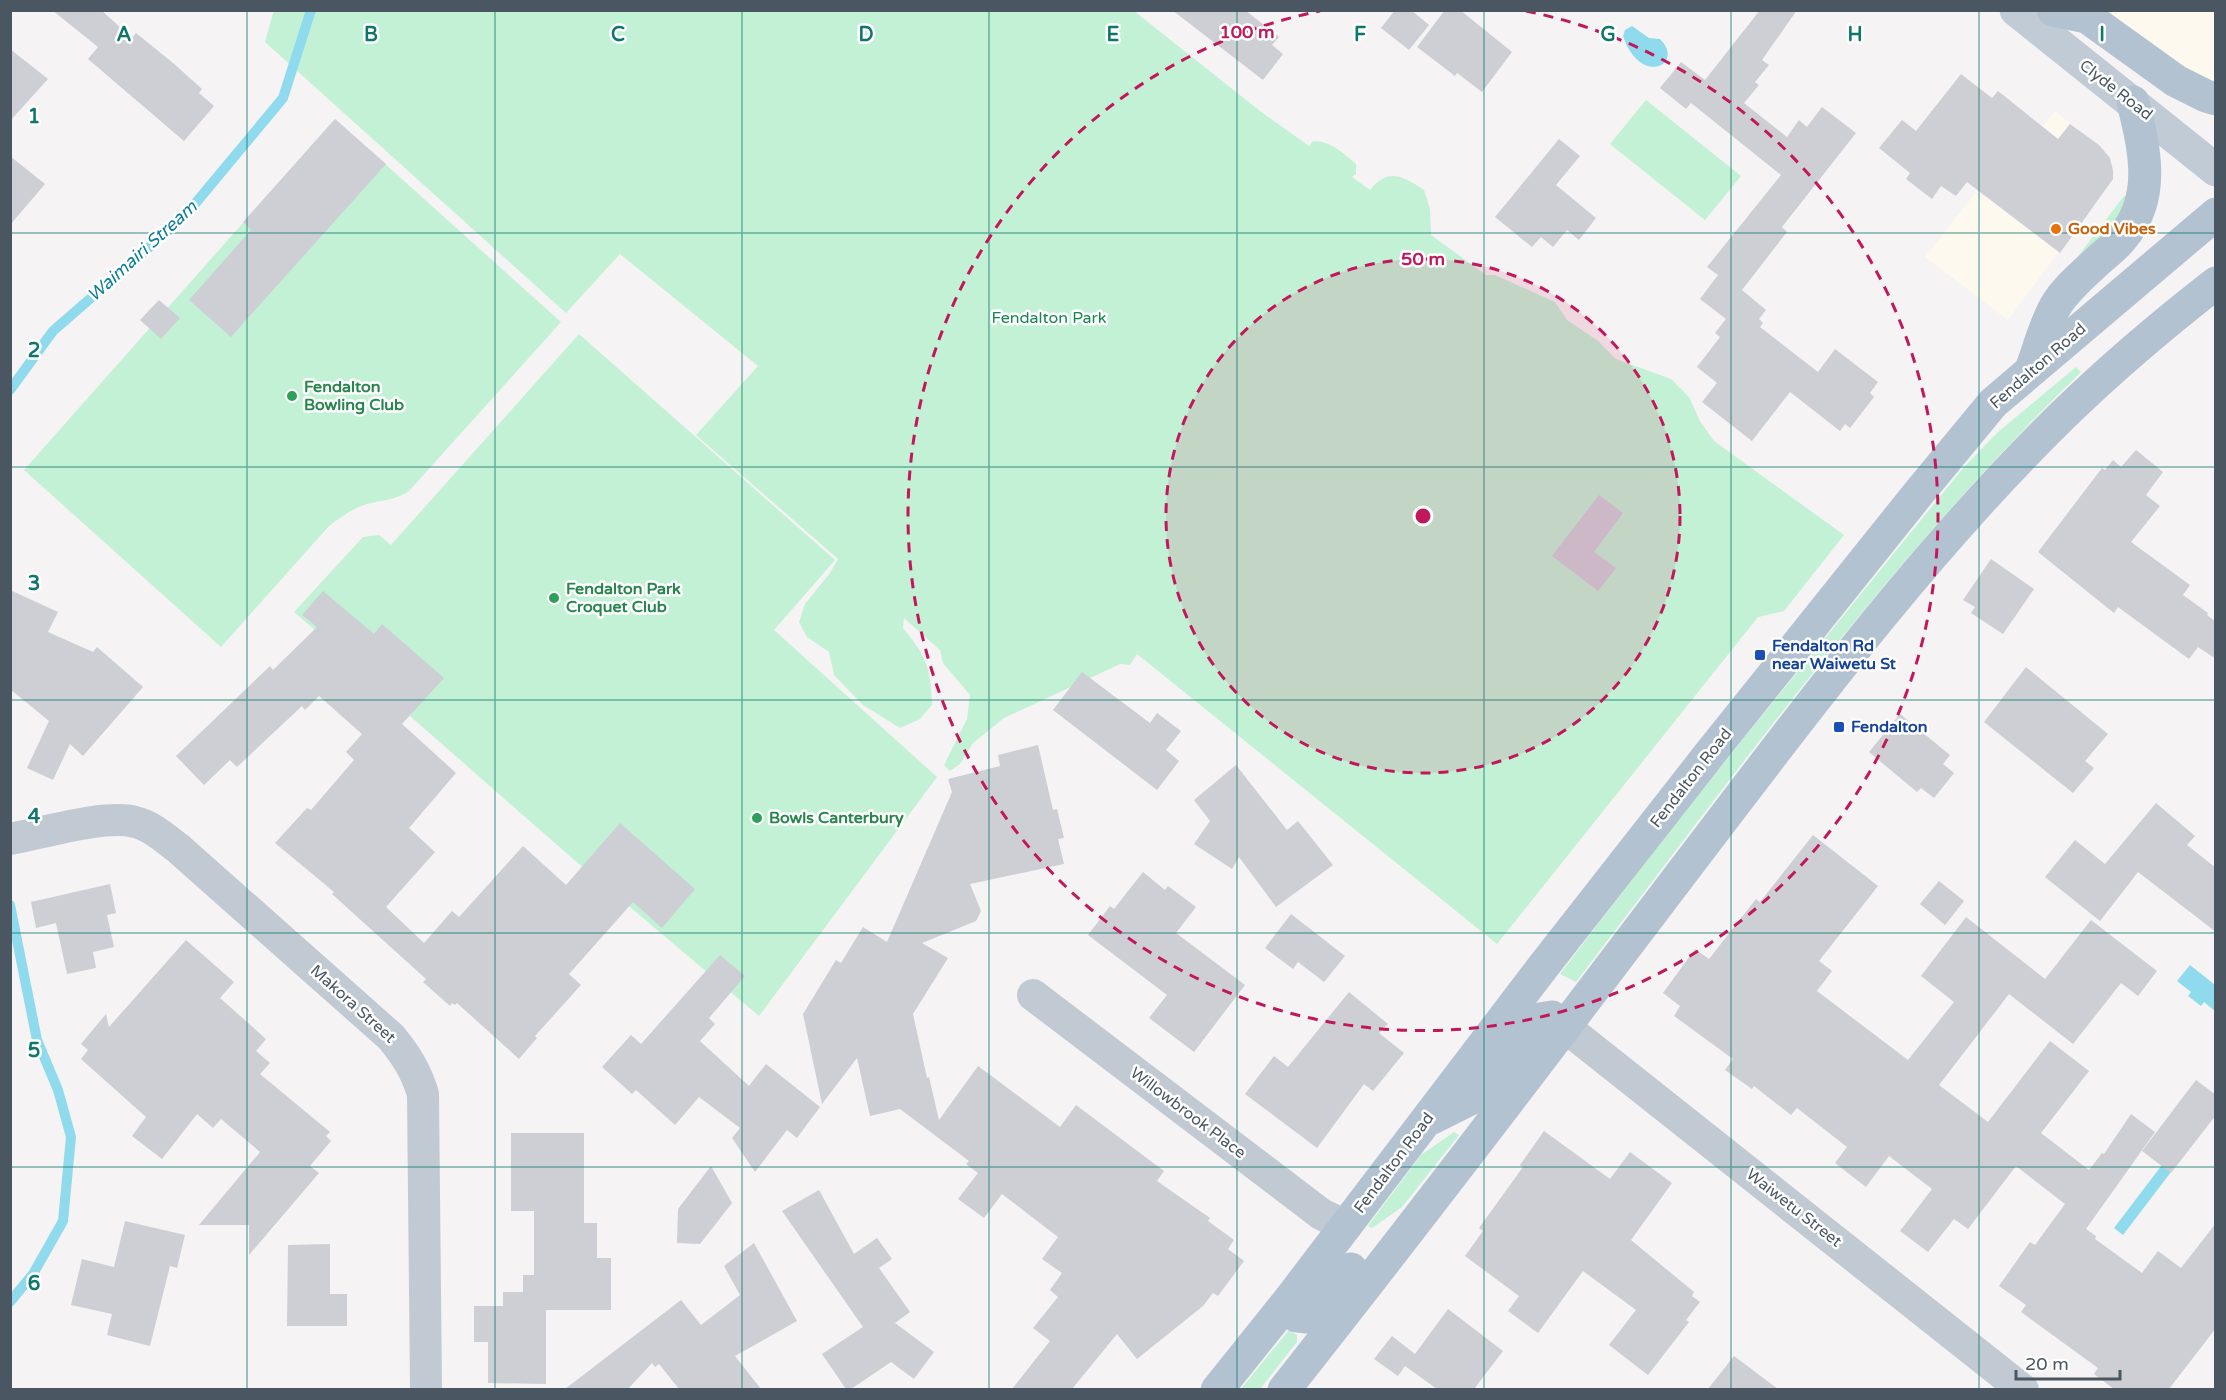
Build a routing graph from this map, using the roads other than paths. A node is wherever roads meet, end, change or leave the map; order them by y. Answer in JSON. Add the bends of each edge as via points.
{"nodes":[{"id":1,"x":2016,"y":10,"type":"edge"},
{"id":2,"x":2053,"y":10,"type":"edge"},
{"id":3,"x":2216,"y":99,"type":"edge"},
{"id":4,"x":2133,"y":102,"type":"junction"},
{"id":5,"x":2216,"y":170,"type":"edge"},
{"id":6,"x":2216,"y":214,"type":"edge"},
{"id":7,"x":2216,"y":283,"type":"edge"},
{"id":8,"x":2216,"y":301,"type":"edge"},
{"id":9,"x":2183,"y":308,"type":"junction"},
{"id":10,"x":2030,"y":371,"type":"junction"},
{"id":11,"x":10,"y":839,"type":"edge"},
{"id":12,"x":1033,"y":995,"type":"dead end"},
{"id":13,"x":1565,"y":1027,"type":"junction"},
{"id":14,"x":1427,"y":1120,"type":"junction"},
{"id":15,"x":1346,"y":1226,"type":"junction"},
{"id":16,"x":1397,"y":1245,"type":"junction"},
{"id":17,"x":1290,"y":1299,"type":"junction"},
{"id":18,"x":426,"y":1389,"type":"edge"},
{"id":19,"x":1217,"y":1389,"type":"edge"},
{"id":20,"x":1284,"y":1389,"type":"edge"},
{"id":21,"x":2023,"y":1389,"type":"edge"}],
"edges":[{"from":1,"to":4,"type":"street","name":"Clyde Road"},
{"from":2,"to":3,"type":"main road","via":[[2087,17],[2176,81]]},
{"from":4,"to":5,"type":"street","name":"Clyde Road"},
{"from":4,"to":10,"type":"main road","via":[[2146,164],[2136,216],[2123,237],[2056,306]]},
{"from":6,"to":10,"type":"main road","name":"Fendalton Road"},
{"from":7,"to":9,"type":"main road"},
{"from":8,"to":9,"type":"main road"},
{"from":9,"to":13,"type":"main road","via":[[2062,416],[1961,522],[1825,685]]},
{"from":10,"to":14,"type":"main road","name":"Fendalton Road","via":[[1993,403],[1798,642]]},
{"from":11,"to":18,"type":"street","name":"Makora Street","via":[[110,818],[154,830],[406,1054],[423,1094]]},
{"from":12,"to":15,"type":"street","name":"Willowbrook Place","via":[[1321,1214]]},
{"from":13,"to":14,"type":"main road","via":[[1552,1017],[1540,1019],[1474,1097]]},
{"from":13,"to":16,"type":"main road"},
{"from":13,"to":21,"type":"street","name":"Waiwetu Street"},
{"from":14,"to":15,"type":"main road","name":"Fendalton Road"},
{"from":15,"to":17,"type":"main road","name":"Fendalton Road"},
{"from":16,"to":17,"type":"main road","via":[[1360,1259],[1314,1314],[1297,1316]]},
{"from":16,"to":20,"type":"main road"},
{"from":17,"to":19,"type":"main road","name":"Fendalton Road"}]}
